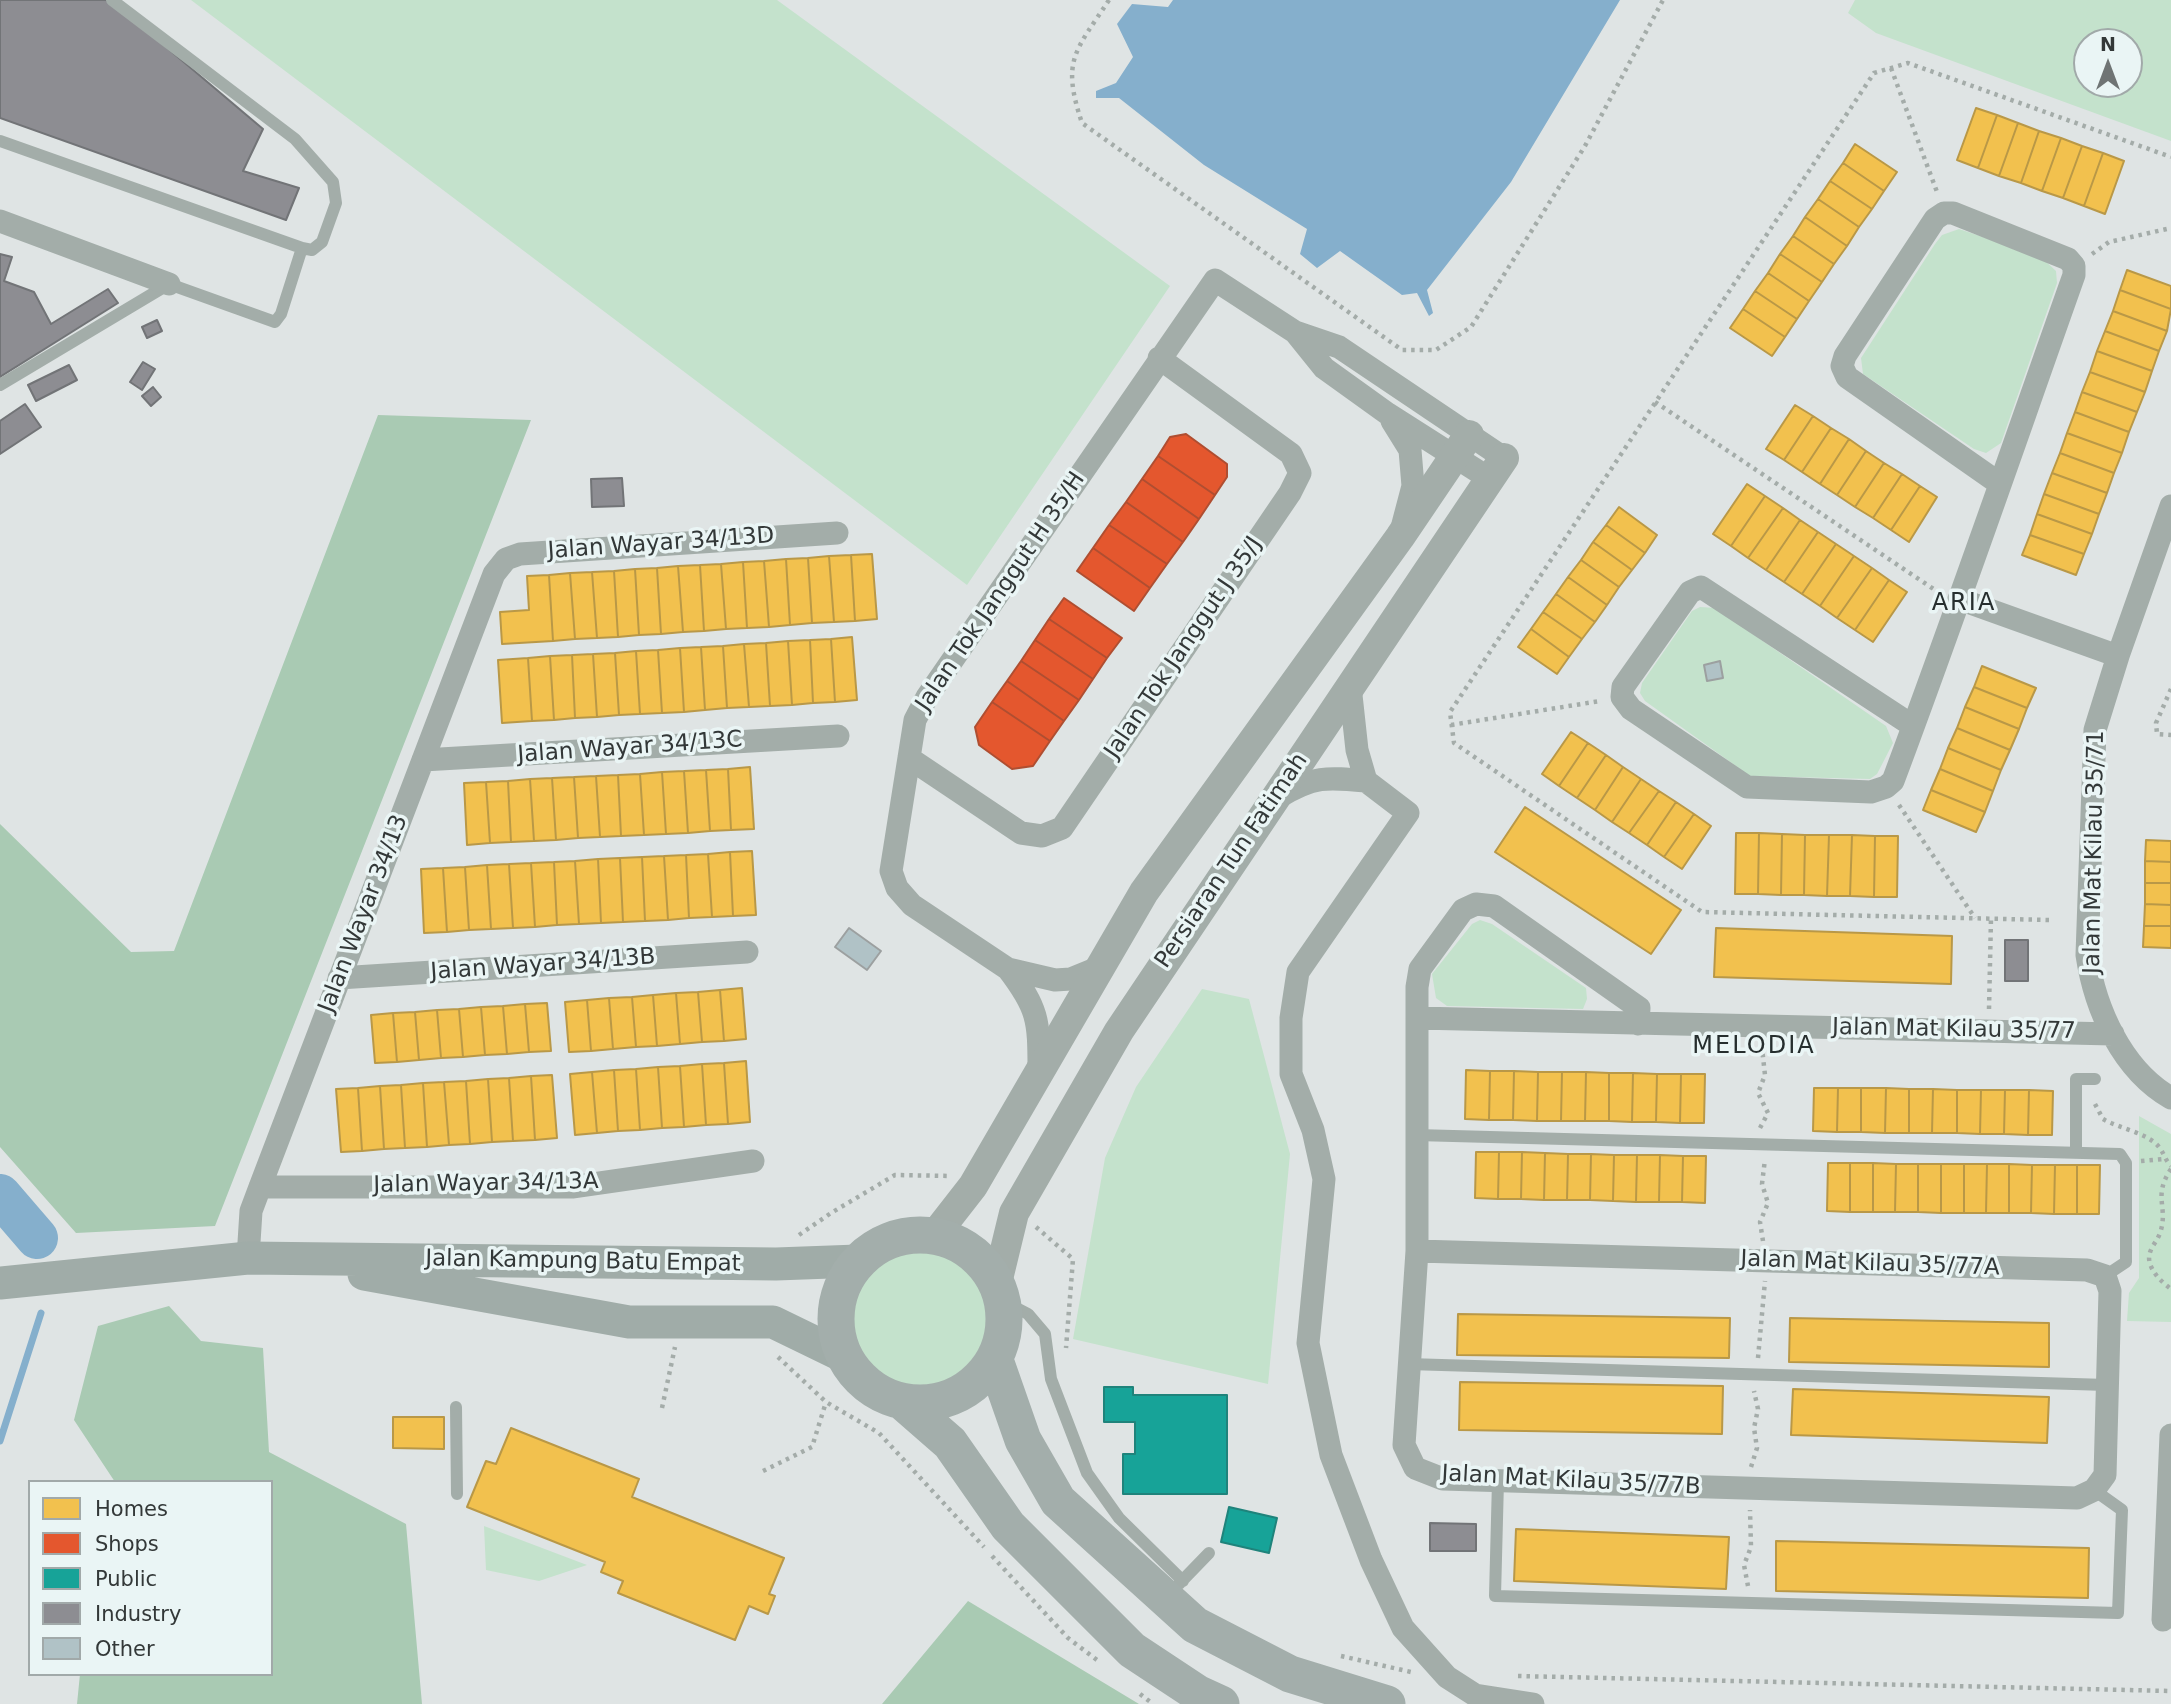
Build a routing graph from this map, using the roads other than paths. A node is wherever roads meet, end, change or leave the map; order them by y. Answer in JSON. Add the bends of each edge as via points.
{"nodes":[{"id":1,"x":112,"y":0,"type":"edge"},
{"id":2,"x":0,"y":141,"type":"edge"},
{"id":3,"x":0,"y":222,"type":"edge"},
{"id":4,"x":302,"y":248,"type":"junction"},
{"id":5,"x":169,"y":284,"type":"junction"},
{"id":6,"x":1295,"y":332,"type":"junction"},
{"id":7,"x":1159,"y":358,"type":"junction"},
{"id":8,"x":0,"y":385,"type":"edge"},
{"id":9,"x":1388,"y":414,"type":"junction"},
{"id":10,"x":1462,"y":446,"type":"junction"},
{"id":11,"x":1497,"y":468,"type":"joint"},
{"id":12,"x":2000,"y":484,"type":"junction"},
{"id":13,"x":2171,"y":506,"type":"edge"},
{"id":14,"x":837,"y":533,"type":"dead end"},
{"id":15,"x":1400,"y":537,"type":"junction"},
{"id":16,"x":494,"y":574,"type":"joint"},
{"id":17,"x":1959,"y":599,"type":"junction"},
{"id":18,"x":2118,"y":656,"type":"junction"},
{"id":19,"x":1350,"y":685,"type":"junction"},
{"id":20,"x":1913,"y":726,"type":"junction"},
{"id":21,"x":838,"y":736,"type":"dead end"},
{"id":22,"x":909,"y":758,"type":"junction"},
{"id":23,"x":423,"y":760,"type":"junction"},
{"id":24,"x":1366,"y":781,"type":"junction"},
{"id":25,"x":1271,"y":802,"type":"junction"},
{"id":26,"x":747,"y":952,"type":"dead end"},
{"id":27,"x":1098,"y":968,"type":"junction"},
{"id":28,"x":1008,"y":969,"type":"junction"},
{"id":29,"x":339,"y":978,"type":"junction"},
{"id":30,"x":1417,"y":1018,"type":"junction"},
{"id":31,"x":1638,"y":1024,"type":"junction"},
{"id":32,"x":2113,"y":1034,"type":"junction"},
{"id":33,"x":1039,"y":1069,"type":"junction"},
{"id":34,"x":2095,"y":1079,"type":"road end"},
{"id":35,"x":2171,"y":1098,"type":"edge"},
{"id":36,"x":1416,"y":1135,"type":"junction"},
{"id":37,"x":2076,"y":1153,"type":"junction"},
{"id":38,"x":752,"y":1161,"type":"dead end"},
{"id":39,"x":260,"y":1186,"type":"junction"},
{"id":40,"x":934,"y":1236,"type":"junction"},
{"id":41,"x":1417,"y":1251,"type":"junction"},
{"id":42,"x":248,"y":1258,"type":"junction"},
{"id":43,"x":308,"y":1258,"type":"junction"},
{"id":44,"x":858,"y":1261,"type":"junction"},
{"id":45,"x":2105,"y":1276,"type":"junction"},
{"id":46,"x":0,"y":1283,"type":"edge"},
{"id":47,"x":1000,"y":1292,"type":"junction"},
{"id":48,"x":844,"y":1356,"type":"junction"},
{"id":49,"x":995,"y":1360,"type":"junction"},
{"id":50,"x":1408,"y":1364,"type":"junction"},
{"id":51,"x":2107,"y":1385,"type":"junction"},
{"id":52,"x":903,"y":1402,"type":"junction"},
{"id":53,"x":456,"y":1407,"type":"dead end"},
{"id":54,"x":2171,"y":1435,"type":"edge"},
{"id":55,"x":1498,"y":1481,"type":"junction"},
{"id":56,"x":2094,"y":1490,"type":"junction"},
{"id":57,"x":457,"y":1493,"type":"dead end"},
{"id":58,"x":1209,"y":1553,"type":"dead end"},
{"id":59,"x":1174,"y":1589,"type":"junction"},
{"id":60,"x":2163,"y":1620,"type":"dead end"},
{"id":61,"x":1221,"y":1704,"type":"edge"},
{"id":62,"x":1387,"y":1704,"type":"edge"},
{"id":63,"x":1533,"y":1704,"type":"edge"}],
"edges":[{"from":1,"to":4,"type":"lane","via":[[295,139],[333,182],[336,203],[322,242],[313,250]]},
{"from":2,"to":4,"type":"lane"},
{"from":3,"to":5,"type":"street"},
{"from":4,"to":5,"type":"lane","via":[[275,322]]},
{"from":5,"to":8,"type":"lane"},
{"from":6,"to":7,"type":"street","name":"Jalan Tok Janggut H 35/H","via":[[1214,280]]},
{"from":6,"to":9,"type":"street","via":[[1324,368]]},
{"from":6,"to":10,"type":"street","via":[[1339,347]]},
{"from":7,"to":22,"type":"street","name":"Jalan Tok Janggut H 35/H","via":[[927,697],[915,720]]},
{"from":7,"to":22,"type":"street","name":"Jalan Tok Janggut J 35/J","via":[[1291,454],[1300,473],[1290,493],[1062,828],[1042,836],[1021,833]]},
{"from":9,"to":10,"type":"street"},
{"from":9,"to":15,"type":"street","via":[[1410,450],[1413,486]]},
{"from":10,"to":11,"type":"street"},
{"from":10,"to":15,"type":"street"},
{"from":11,"to":19,"type":"street","name":"Persiaran Tun Fatimah"},
{"from":12,"to":12,"type":"street","via":[[1847,377],[1842,366],[1935,219],[1944,213],[2068,259],[2074,266]]},
{"from":12,"to":17,"type":"street"},
{"from":13,"to":18,"type":"street","name":"Jalan Mat Kilau 35/71"},
{"from":14,"to":16,"type":"street","name":"Jalan Wayar 34/13D","via":[[520,554],[506,559]]},
{"from":15,"to":27,"type":"street","via":[[1143,892]]},
{"from":16,"to":23,"type":"street","name":"Jalan Wayar 34/13"},
{"from":17,"to":18,"type":"street"},
{"from":17,"to":20,"type":"street"},
{"from":18,"to":32,"type":"street","name":"Jalan Mat Kilau 35/71","via":[[2095,730],[2087,955],[2092,985]]},
{"from":19,"to":24,"type":"street","via":[[1357,750]]},
{"from":19,"to":25,"type":"street","name":"Persiaran Tun Fatimah"},
{"from":20,"to":20,"type":"street","via":[[1701,587],[1690,592],[1623,687],[1622,697],[1631,709],[1747,787],[1871,792],[1886,787],[1893,780]]},
{"from":21,"to":23,"type":"street","name":"Jalan Wayar 34/13C"},
{"from":22,"to":28,"type":"street","name":"Jalan Tok Janggut H 35/H","via":[[891,871],[897,888],[912,905]]},
{"from":23,"to":29,"type":"street","name":"Jalan Wayar 34/13"},
{"from":24,"to":25,"type":"street","via":[[1333,778],[1304,782]]},
{"from":24,"to":63,"type":"street","via":[[1408,813],[1298,972],[1291,1018],[1291,1074],[1313,1130],[1324,1179],[1308,1343],[1331,1455],[1403,1628],[1447,1677],[1475,1695]]},
{"from":25,"to":47,"type":"street","name":"Persiaran Tun Fatimah","via":[[1119,1031],[1014,1213]]},
{"from":26,"to":29,"type":"street","name":"Jalan Wayar 34/13B"},
{"from":27,"to":28,"type":"street","via":[[1055,980]]},
{"from":27,"to":33,"type":"street"},
{"from":28,"to":33,"type":"street","via":[[1035,1012]]},
{"from":29,"to":39,"type":"street","name":"Jalan Wayar 34/13"},
{"from":30,"to":31,"type":"street","name":"Jalan Mat Kilau 35/77"},
{"from":30,"to":31,"type":"street","name":"Jalan Mat Kilau 35/77B","via":[[1420,969],[1463,910],[1476,904],[1494,906],[1639,1008]]},
{"from":30,"to":36,"type":"street","name":"Jalan Mat Kilau 35/77B"},
{"from":31,"to":32,"type":"street","name":"Jalan Mat Kilau 35/77"},
{"from":32,"to":35,"type":"street","name":"Jalan Mat Kilau 35/71","via":[[2134,1068],[2155,1090]]},
{"from":33,"to":40,"type":"street","via":[[973,1186]]},
{"from":34,"to":37,"type":"lane","via":[[2076,1079]]},
{"from":36,"to":37,"type":"lane"},
{"from":36,"to":41,"type":"street","name":"Jalan Mat Kilau 35/77B"},
{"from":37,"to":45,"type":"lane","via":[[2120,1154],[2126,1163],[2126,1262]]},
{"from":38,"to":39,"type":"street","name":"Jalan Wayar 34/13A","via":[[572,1186]]},
{"from":39,"to":42,"type":"street","name":"Jalan Wayar 34/13","via":[[251,1211]]},
{"from":40,"to":44,"type":"main road","via":[[901,1237]]},
{"from":40,"to":47,"type":"main road","via":[[976,1256]]},
{"from":41,"to":45,"type":"street","name":"Jalan Mat Kilau 35/77A","via":[[2087,1270]]},
{"from":41,"to":50,"type":"street","name":"Jalan Mat Kilau 35/77B"},
{"from":42,"to":43,"type":"main road","name":"Jalan Kampung Batu Empat"},
{"from":42,"to":46,"type":"main road","name":"Jalan Kampung Batu Empat"},
{"from":43,"to":44,"type":"main road","name":"Jalan Kampung Batu Empat"},
{"from":43,"to":48,"type":"main road","name":"Jalan Kampung Batu Empat","via":[[376,1277],[629,1322],[773,1322]]},
{"from":44,"to":48,"type":"main road","via":[[844,1281],[836,1306],[836,1331]]},
{"from":45,"to":51,"type":"street","via":[[2110,1290]]},
{"from":47,"to":49,"type":"main road","via":[[1004,1331]]},
{"from":47,"to":59,"type":"lane","via":[[1045,1334],[1051,1379],[1087,1473]]},
{"from":48,"to":52,"type":"main road","via":[[858,1377],[878,1393]]},
{"from":49,"to":52,"type":"main road","via":[[976,1383],[954,1397],[929,1403]]},
{"from":49,"to":59,"type":"main road","via":[[1023,1440],[1058,1501]]},
{"from":50,"to":51,"type":"lane"},
{"from":50,"to":55,"type":"street","name":"Jalan Mat Kilau 35/77B","via":[[1404,1445],[1415,1468],[1443,1479]]},
{"from":51,"to":56,"type":"street","via":[[2105,1475]]},
{"from":52,"to":61,"type":"main road","via":[[950,1443],[1008,1527],[1132,1650]]},
{"from":53,"to":57,"type":"lane"},
{"from":54,"to":60,"type":"street"},
{"from":55,"to":56,"type":"street","name":"Jalan Mat Kilau 35/77B","via":[[2077,1498]]},
{"from":55,"to":56,"type":"lane","via":[[1495,1596],[2118,1614],[2122,1510]]},
{"from":58,"to":59,"type":"lane"},
{"from":59,"to":62,"type":"main road","via":[[1195,1625],[1290,1674]]}]}
